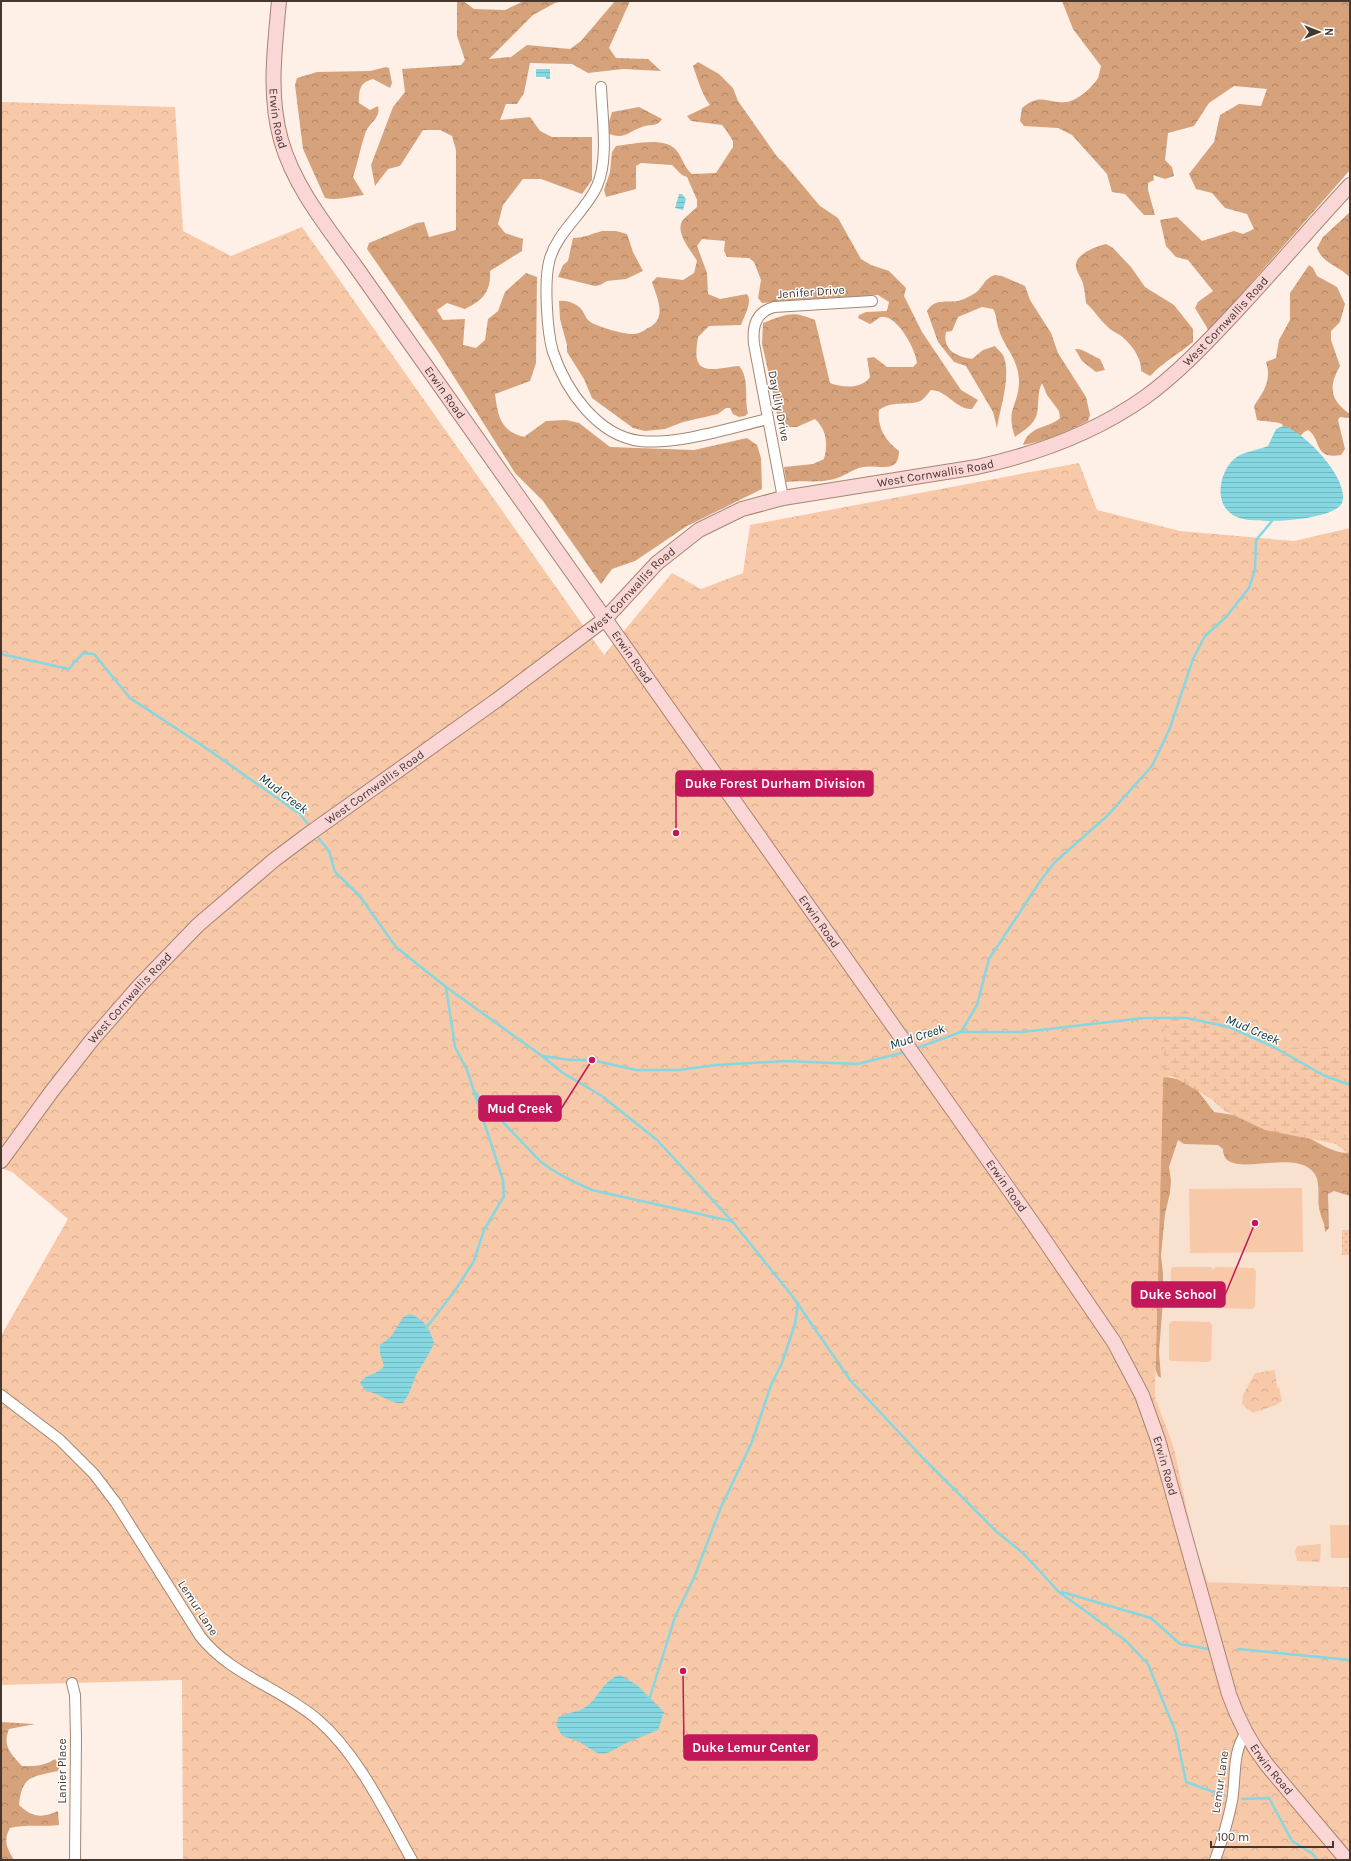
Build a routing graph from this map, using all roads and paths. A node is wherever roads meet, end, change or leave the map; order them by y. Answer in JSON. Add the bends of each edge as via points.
{"nodes":[{"id":1,"x":279,"y":1,"type":"edge"},
{"id":2,"x":601,"y":87,"type":"dead end"},
{"id":3,"x":1350,"y":185,"type":"edge"},
{"id":4,"x":872,"y":302,"type":"dead end"},
{"id":5,"x":756,"y":320,"type":"joint"},
{"id":6,"x":768,"y":419,"type":"junction"},
{"id":7,"x":783,"y":498,"type":"junction"},
{"id":8,"x":605,"y":619,"type":"junction"},
{"id":9,"x":1,"y":1161,"type":"edge"},
{"id":10,"x":1,"y":1395,"type":"edge"},
{"id":11,"x":72,"y":1683,"type":"dead end"},
{"id":12,"x":1246,"y":1733,"type":"junction"},
{"id":13,"x":75,"y":1860,"type":"edge"},
{"id":14,"x":412,"y":1860,"type":"edge"},
{"id":15,"x":1215,"y":1860,"type":"edge"},
{"id":16,"x":1347,"y":1860,"type":"edge"}],
"edges":[{"from":1,"to":8,"type":"main road","name":"Erwin Road","via":[[274,72],[276,111],[281,140],[297,178],[349,258]]},
{"from":2,"to":6,"type":"street","via":[[603,162],[600,179],[593,194],[556,244],[548,267],[547,295],[551,341],[561,371],[585,407],[607,430],[639,441],[668,441]]},
{"from":3,"to":7,"type":"main road","name":"West Cornwallis Road","via":[[1194,356],[1159,387],[1106,421],[1049,447],[1006,461]]},
{"from":4,"to":5,"type":"street","name":"Jenifer Drive","via":[[774,307],[764,311]]},
{"from":5,"to":6,"type":"street","name":"Day Lily Drive","via":[[753,337]]},
{"from":6,"to":7,"type":"street","name":"Day Lily Drive"},
{"from":7,"to":8,"type":"main road","name":"West Cornwallis Road","via":[[742,509],[699,530],[657,563]]},
{"from":8,"to":9,"type":"main road","name":"West Cornwallis Road","via":[[306,836],[203,920],[145,980],[83,1051]]},
{"from":8,"to":12,"type":"main road","name":"Erwin Road","via":[[1102,1323],[1136,1382],[1155,1430],[1229,1694]]},
{"from":10,"to":14,"type":"street","name":"Lemur Lane","via":[[60,1440],[94,1474],[116,1503],[210,1650],[225,1662],[317,1718],[334,1735],[364,1775]]},
{"from":11,"to":13,"type":"street","name":"Lanier Place","via":[[75,1695],[76,1737]]},
{"from":12,"to":15,"type":"street","name":"Lemur Lane","via":[[1241,1738],[1237,1750],[1232,1802]]},
{"from":12,"to":16,"type":"main road","name":"Erwin Road","via":[[1267,1765]]}]}
